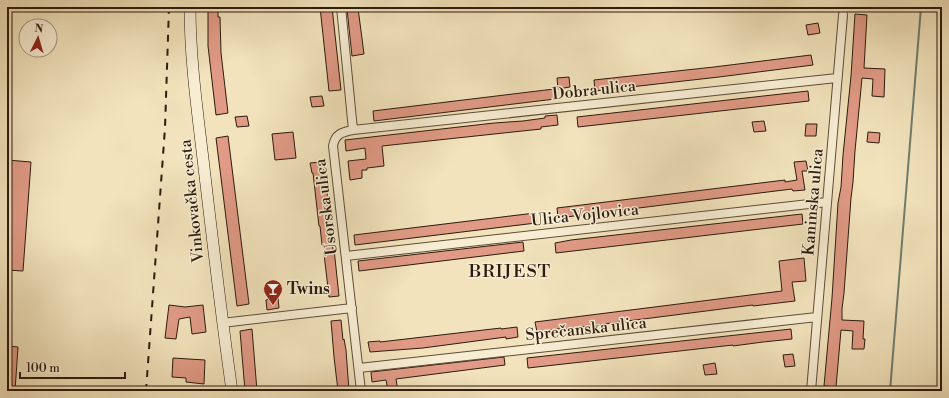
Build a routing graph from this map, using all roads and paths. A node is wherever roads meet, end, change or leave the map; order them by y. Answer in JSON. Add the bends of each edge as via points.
{"nodes":[{"id":1,"x":190,"y":7,"type":"edge"},
{"id":2,"x":341,"y":7,"type":"edge"},
{"id":3,"x":843,"y":15,"type":"dead end"},
{"id":4,"x":837,"y":78,"type":"junction"},
{"id":5,"x":353,"y":130,"type":"junction"},
{"id":6,"x":827,"y":202,"type":"junction"},
{"id":7,"x":346,"y":256,"type":"junction"},
{"id":8,"x":352,"y":308,"type":"junction"},
{"id":9,"x":817,"y":317,"type":"junction"},
{"id":10,"x":222,"y":323,"type":"junction"},
{"id":11,"x":359,"y":368,"type":"junction"},
{"id":12,"x":232,"y":391,"type":"edge"},
{"id":13,"x":361,"y":391,"type":"edge"},
{"id":14,"x":811,"y":391,"type":"edge"}],
"edges":[{"from":1,"to":10,"type":"main road","name":"Vinkovačka cesta","via":[[194,79]]},
{"from":2,"to":5,"type":"street"},
{"from":3,"to":4,"type":"street","name":"Kaninska ulica"},
{"from":4,"to":5,"type":"street","name":"Dobra ulica"},
{"from":4,"to":6,"type":"street","name":"Kaninska ulica"},
{"from":5,"to":7,"type":"street","name":"Usorska ulica","via":[[338,135],[333,146]]},
{"from":6,"to":7,"type":"street","name":"Ulica Vojlovica"},
{"from":6,"to":9,"type":"street","name":"Kaninska ulica"},
{"from":7,"to":8,"type":"street","name":"Usorska ulica"},
{"from":8,"to":10,"type":"street"},
{"from":8,"to":11,"type":"street","name":"Usorska ulica"},
{"from":9,"to":11,"type":"street","name":"Sprečanska ulica"},
{"from":9,"to":14,"type":"street","name":"Kaninska ulica"},
{"from":10,"to":12,"type":"main road","name":"Vinkovačka cesta"},
{"from":11,"to":13,"type":"street","name":"Usorska ulica"}]}
